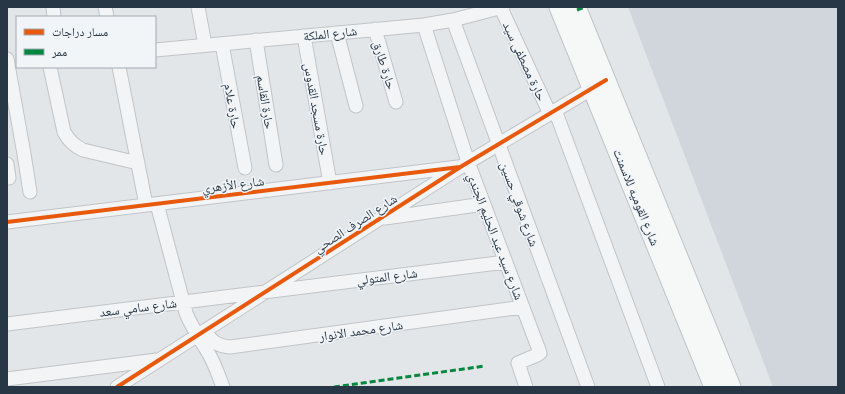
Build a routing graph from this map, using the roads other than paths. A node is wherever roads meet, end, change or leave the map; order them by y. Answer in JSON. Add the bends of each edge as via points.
{"nodes":[{"id":1,"x":198,"y":7,"type":"edge"},
{"id":2,"x":559,"y":7,"type":"edge"},
{"id":3,"x":576,"y":7,"type":"edge"},
{"id":4,"x":502,"y":8,"type":"edge"},
{"id":5,"x":453,"y":20,"type":"junction"},
{"id":6,"x":424,"y":25,"type":"junction"},
{"id":7,"x":375,"y":29,"type":"junction"},
{"id":8,"x":337,"y":33,"type":"junction"},
{"id":9,"x":304,"y":36,"type":"junction"},
{"id":10,"x":256,"y":40,"type":"junction"},
{"id":11,"x":222,"y":44,"type":"junction"},
{"id":12,"x":205,"y":45,"type":"junction"},
{"id":13,"x":156,"y":50,"type":"edge"},
{"id":14,"x":10,"y":63,"type":"edge"},
{"id":15,"x":50,"y":68,"type":"edge"},
{"id":16,"x":119,"y":68,"type":"edge"},
{"id":17,"x":599,"y":84,"type":"junction"},
{"id":18,"x":396,"y":102,"type":"dead end"},
{"id":19,"x":356,"y":106,"type":"dead end"},
{"id":20,"x":552,"y":112,"type":"junction"},
{"id":21,"x":498,"y":145,"type":"junction"},
{"id":22,"x":138,"y":163,"type":"junction"},
{"id":23,"x":7,"y":164,"type":"edge"},
{"id":24,"x":465,"y":164,"type":"junction"},
{"id":25,"x":276,"y":165,"type":"dead end"},
{"id":26,"x":245,"y":168,"type":"dead end"},
{"id":27,"x":9,"y":178,"type":"dead end"},
{"id":28,"x":330,"y":182,"type":"junction"},
{"id":29,"x":30,"y":192,"type":"dead end"},
{"id":30,"x":484,"y":204,"type":"junction"},
{"id":31,"x":151,"y":205,"type":"junction"},
{"id":32,"x":381,"y":218,"type":"junction"},
{"id":33,"x":7,"y":222,"type":"edge"},
{"id":34,"x":506,"y":262,"type":"junction"},
{"id":35,"x":268,"y":291,"type":"junction"},
{"id":36,"x":183,"y":302,"type":"junction"},
{"id":37,"x":523,"y":307,"type":"junction"},
{"id":38,"x":7,"y":324,"type":"edge"},
{"id":39,"x":201,"y":333,"type":"junction"},
{"id":40,"x":161,"y":359,"type":"junction"},
{"id":41,"x":7,"y":379,"type":"edge"},
{"id":42,"x":117,"y":387,"type":"edge"},
{"id":43,"x":223,"y":387,"type":"edge"},
{"id":44,"x":526,"y":387,"type":"edge"},
{"id":45,"x":588,"y":387,"type":"edge"},
{"id":46,"x":658,"y":387,"type":"edge"},
{"id":47,"x":714,"y":387,"type":"edge"},
{"id":48,"x":731,"y":387,"type":"edge"}],
"edges":[{"from":1,"to":12,"type":"street"},
{"from":2,"to":17,"type":"main road","name":"شارع القوميه للاسمنت"},
{"from":3,"to":17,"type":"main road","name":"شارع القوميه للاسمنت"},
{"from":4,"to":5,"type":"street","name":"شارع الملكة"},
{"from":4,"to":20,"type":"street","name":"حارة مصطفى سيد"},
{"from":5,"to":6,"type":"street","name":"شارع الملكة"},
{"from":5,"to":21,"type":"street","name":"شارع شوقي حسين"},
{"from":6,"to":7,"type":"street","name":"شارع الملكة"},
{"from":6,"to":24,"type":"street","name":"شارع سيد عبد الحليم الجندي"},
{"from":7,"to":8,"type":"street","name":"شارع الملكة"},
{"from":7,"to":18,"type":"street","name":"حارة طارق"},
{"from":8,"to":9,"type":"street","name":"شارع الملكة"},
{"from":8,"to":19,"type":"street"},
{"from":9,"to":10,"type":"street","name":"شارع الملكة"},
{"from":9,"to":28,"type":"street","name":"حارة مسجد القدوس"},
{"from":10,"to":11,"type":"street","name":"شارع الملكة"},
{"from":10,"to":25,"type":"street","name":"حارة القاسم"},
{"from":11,"to":12,"type":"street","name":"شارع الملكة"},
{"from":11,"to":26,"type":"street","name":"حارة علام"},
{"from":12,"to":13,"type":"street","name":"شارع الملكة"},
{"from":14,"to":29,"type":"street"},
{"from":15,"to":22,"type":"street","via":[[68,140],[83,150]]},
{"from":16,"to":22,"type":"street"},
{"from":17,"to":20,"type":"street","name":"شارع الصرف الصحي"},
{"from":17,"to":47,"type":"main road","name":"شارع القوميه للاسمنت"},
{"from":17,"to":48,"type":"main road","name":"شارع القوميه للاسمنت"},
{"from":20,"to":21,"type":"street","name":"شارع الصرف الصحي"},
{"from":20,"to":46,"type":"street","name":"حارة مصطفى سيد"},
{"from":21,"to":24,"type":"street","name":"شارع الصرف الصحي"},
{"from":21,"to":45,"type":"street","name":"شارع شوقي حسين"},
{"from":22,"to":31,"type":"street"},
{"from":23,"to":27,"type":"street"},
{"from":24,"to":28,"type":"street","name":"شارع الأزهري"},
{"from":24,"to":30,"type":"street","name":"شارع سيد عبد الحليم الجندي"},
{"from":24,"to":32,"type":"street","name":"شارع الصرف الصحي"},
{"from":28,"to":31,"type":"street","name":"شارع الأزهري"},
{"from":30,"to":32,"type":"street"},
{"from":30,"to":34,"type":"street","name":"شارع سيد عبد الحليم الجندي"},
{"from":31,"to":33,"type":"street","name":"شارع الأزهري"},
{"from":31,"to":36,"type":"street"},
{"from":32,"to":35,"type":"street","name":"شارع الصرف الصحي"},
{"from":34,"to":35,"type":"street","name":"شارع المتولي"},
{"from":34,"to":37,"type":"street","name":"شارع سيد عبد الحليم الجندي"},
{"from":35,"to":36,"type":"street","name":"شارع سامي سعد"},
{"from":35,"to":39,"type":"street","name":"شارع الصرف الصحي"},
{"from":36,"to":38,"type":"street","name":"شارع سامي سعد"},
{"from":36,"to":39,"type":"street","via":[[190,322]]},
{"from":37,"to":39,"type":"street","name":"شارع محمد الانوار","via":[[241,347],[222,347]]},
{"from":37,"to":44,"type":"street","name":"شارع سيد عبد الحليم الجندي","via":[[540,352],[518,363]]},
{"from":39,"to":40,"type":"street","name":"شارع الصرف الصحي"},
{"from":39,"to":43,"type":"street"},
{"from":40,"to":41,"type":"street"},
{"from":40,"to":42,"type":"street","name":"شارع الصرف الصحي"}]}
